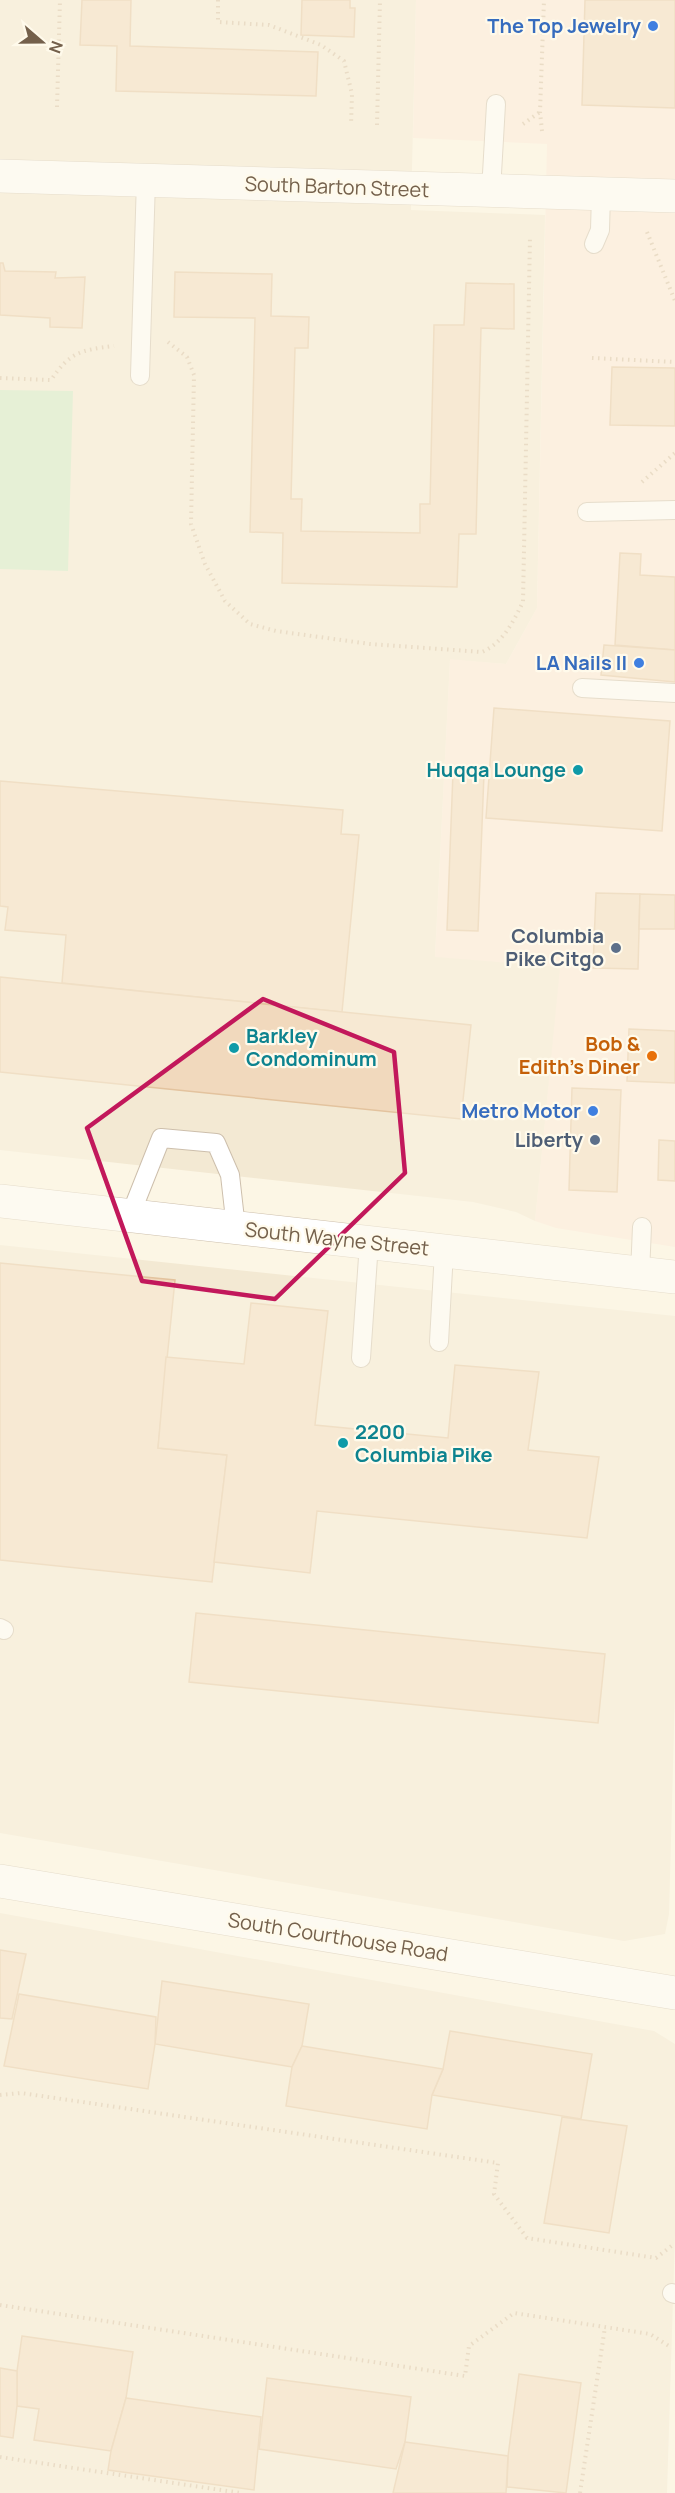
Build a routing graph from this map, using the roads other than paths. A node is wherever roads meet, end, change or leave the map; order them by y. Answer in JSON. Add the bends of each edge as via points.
{"nodes":[{"id":1,"x":496,"y":104,"type":"dead end"},
{"id":2,"x":0,"y":176,"type":"edge"},
{"id":3,"x":146,"y":180,"type":"junction"},
{"id":4,"x":490,"y":191,"type":"junction"},
{"id":5,"x":601,"y":194,"type":"junction"},
{"id":6,"x":675,"y":196,"type":"edge"},
{"id":7,"x":594,"y":244,"type":"dead end"},
{"id":8,"x":141,"y":376,"type":"dead end"},
{"id":9,"x":675,"y":510,"type":"edge"},
{"id":10,"x":587,"y":512,"type":"dead end"},
{"id":11,"x":582,"y":688,"type":"dead end"},
{"id":12,"x":675,"y":693,"type":"edge"},
{"id":13,"x":0,"y":1201,"type":"edge"},
{"id":14,"x":130,"y":1216,"type":"junction"},
{"id":15,"x":642,"y":1227,"type":"dead end"},
{"id":16,"x":236,"y":1228,"type":"junction"},
{"id":17,"x":369,"y":1243,"type":"junction"},
{"id":18,"x":444,"y":1251,"type":"junction"},
{"id":19,"x":640,"y":1273,"type":"junction"},
{"id":20,"x":675,"y":1276,"type":"edge"},
{"id":21,"x":439,"y":1342,"type":"dead end"},
{"id":22,"x":361,"y":1358,"type":"dead end"},
{"id":23,"x":0,"y":1881,"type":"edge"},
{"id":24,"x":675,"y":1993,"type":"edge"}],
"edges":[{"from":1,"to":4,"type":"lane"},
{"from":2,"to":3,"type":"street","name":"South Barton Street"},
{"from":3,"to":4,"type":"street","name":"South Barton Street"},
{"from":3,"to":8,"type":"lane"},
{"from":4,"to":5,"type":"street","name":"South Barton Street"},
{"from":5,"to":6,"type":"street","name":"South Barton Street"},
{"from":5,"to":7,"type":"lane","via":[[600,230]]},
{"from":9,"to":10,"type":"lane"},
{"from":11,"to":12,"type":"lane"},
{"from":13,"to":14,"type":"street","name":"South Wayne Street"},
{"from":14,"to":16,"type":"street","name":"South Wayne Street"},
{"from":14,"to":16,"type":"lane","via":[[161,1138],[216,1143],[230,1175]]},
{"from":15,"to":19,"type":"lane"},
{"from":16,"to":17,"type":"street","name":"South Wayne Street"},
{"from":17,"to":18,"type":"street","name":"South Wayne Street"},
{"from":17,"to":22,"type":"lane"},
{"from":18,"to":19,"type":"street","name":"South Wayne Street"},
{"from":18,"to":21,"type":"lane"},
{"from":19,"to":20,"type":"street","name":"South Wayne Street"},
{"from":23,"to":24,"type":"street","name":"South Courthouse Road"}]}
